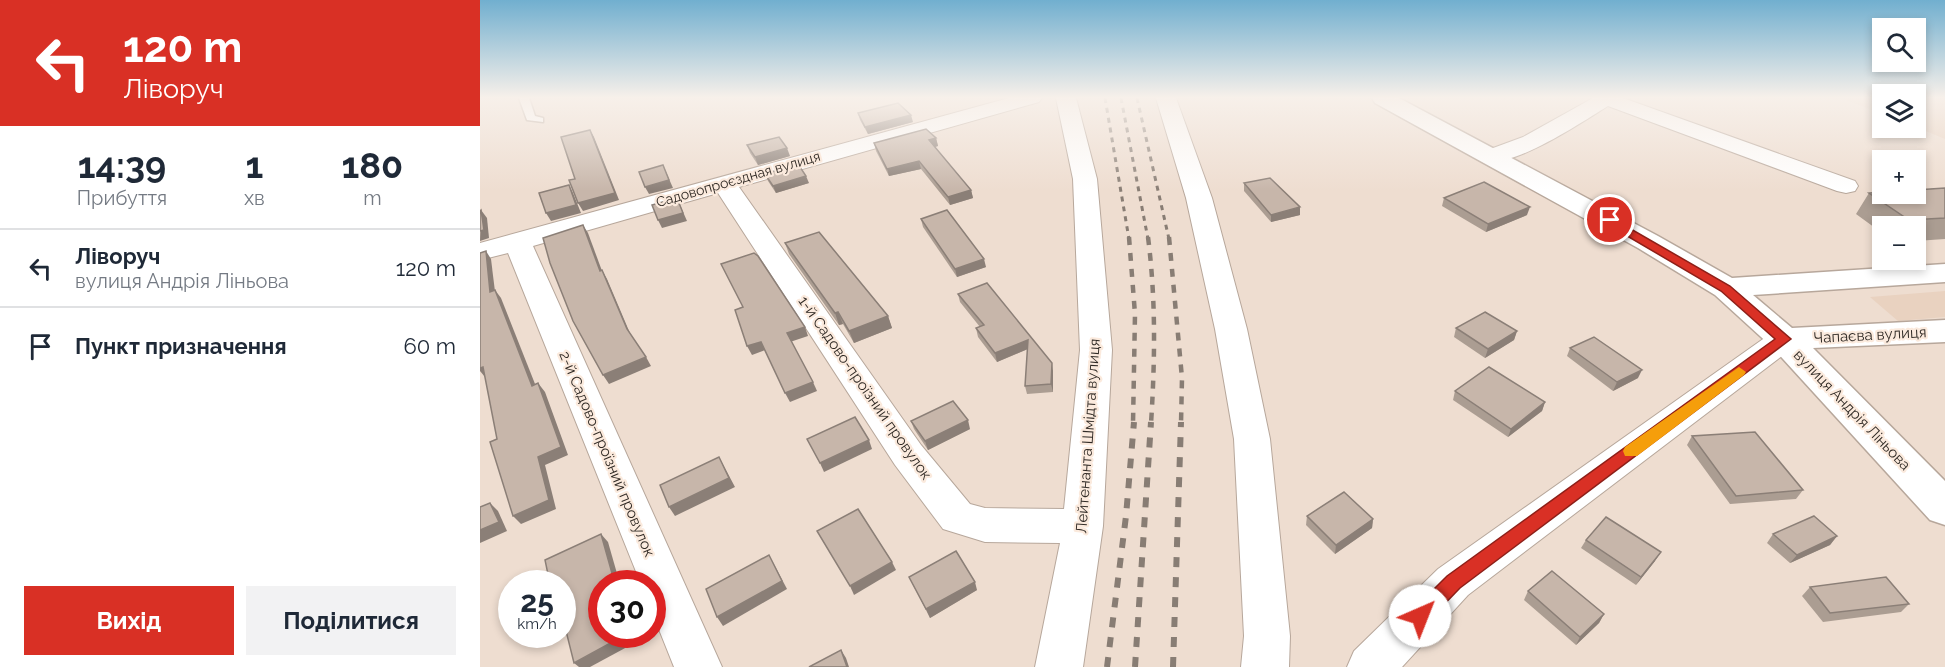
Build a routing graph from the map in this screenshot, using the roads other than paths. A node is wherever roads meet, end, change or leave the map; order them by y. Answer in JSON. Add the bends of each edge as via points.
{"nodes":[{"id":1,"x":919,"y":129,"type":"edge"},
{"id":2,"x":1073,"y":129,"type":"edge"},
{"id":3,"x":1176,"y":129,"type":"edge"},
{"id":4,"x":1442,"y":129,"type":"edge"},
{"id":5,"x":1553,"y":129,"type":"edge"},
{"id":6,"x":1690,"y":129,"type":"edge"},
{"id":7,"x":1493,"y":156,"type":"junction"},
{"id":8,"x":724,"y":183,"type":"junction"},
{"id":9,"x":1846,"y":186,"type":"dead end"},
{"id":10,"x":517,"y":242,"type":"junction"},
{"id":11,"x":480,"y":252,"type":"edge"},
{"id":12,"x":1945,"y":273,"type":"edge"},
{"id":13,"x":1726,"y":288,"type":"junction"},
{"id":14,"x":1945,"y":331,"type":"edge"},
{"id":15,"x":1784,"y":339,"type":"junction"},
{"id":16,"x":1945,"y":508,"type":"edge"},
{"id":17,"x":1083,"y":526,"type":"junction"},
{"id":18,"x":698,"y":667,"type":"edge"},
{"id":19,"x":1059,"y":667,"type":"edge"},
{"id":20,"x":1265,"y":667,"type":"edge"},
{"id":21,"x":1371,"y":667,"type":"edge"}],
"edges":[{"from":1,"to":8,"type":"street","name":"Садовопроєздная вулиця"},
{"from":2,"to":17,"type":"street","name":"Лейтенанта Шмідта вулиця","via":[[1085,179],[1096,350]]},
{"from":3,"to":20,"type":"street","via":[[1231,329],[1252,439],[1267,636]]},
{"from":4,"to":7,"type":"street","name":"вулиця Андрія Ліньова"},
{"from":5,"to":7,"type":"street"},
{"from":6,"to":9,"type":"street"},
{"from":7,"to":13,"type":"street","name":"вулиця Андрія Ліньова"},
{"from":8,"to":10,"type":"street","name":"Садовопроєздная вулиця"},
{"from":8,"to":17,"type":"street","name":"1-й Садово-проїзний провулок","via":[[908,455],[957,517],[985,525]]},
{"from":10,"to":11,"type":"street","name":"Садовопроєздная вулиця"},
{"from":10,"to":18,"type":"street","name":"2-й Садово-проїзний провулок"},
{"from":12,"to":13,"type":"street"},
{"from":13,"to":15,"type":"street","name":"вулиця Андрія Ліньова"},
{"from":14,"to":15,"type":"street","name":"Чапаєва вулиця"},
{"from":15,"to":16,"type":"street","name":"вулиця Андрія Ліньова"},
{"from":15,"to":21,"type":"street","via":[[1453,582]]},
{"from":17,"to":19,"type":"street","name":"Лейтенанта Шмідта вулиця"}]}
